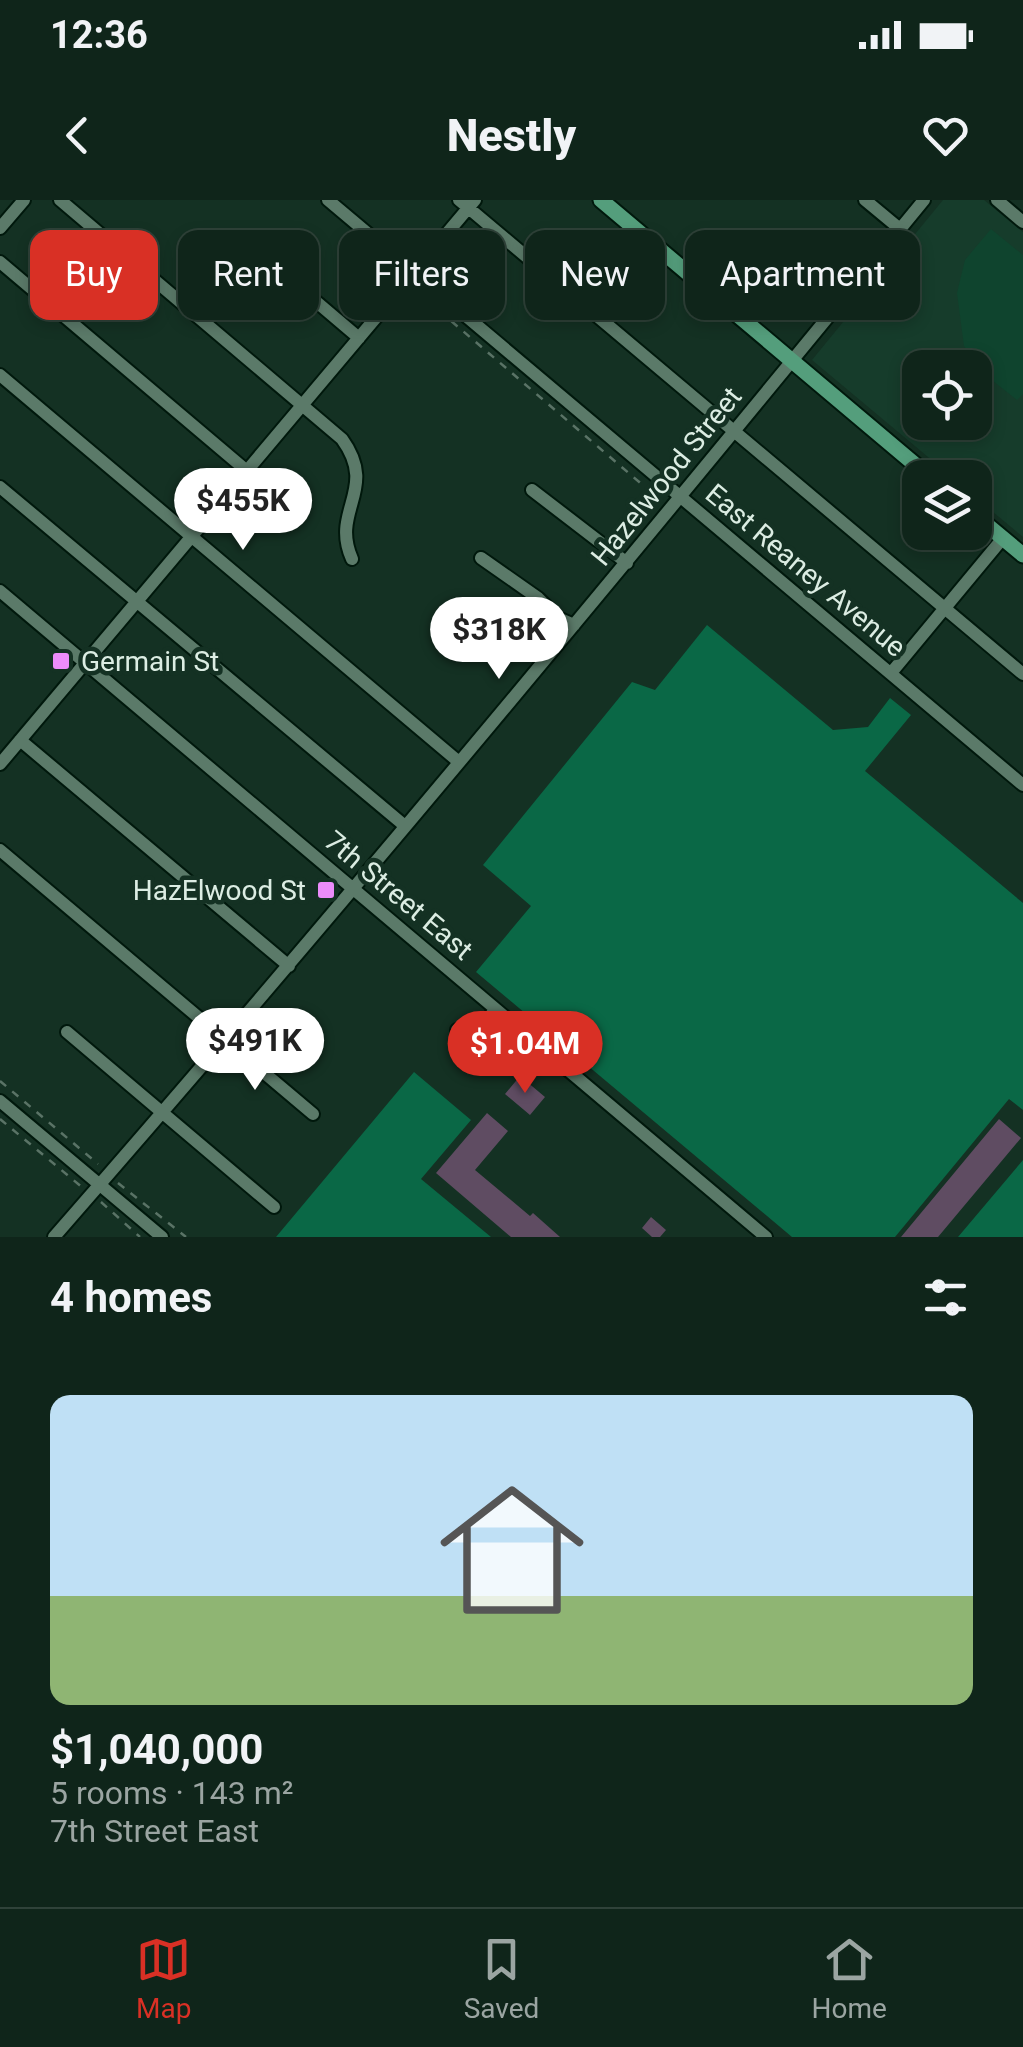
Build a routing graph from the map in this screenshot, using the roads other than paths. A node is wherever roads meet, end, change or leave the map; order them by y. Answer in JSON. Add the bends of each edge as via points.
{"nodes":[{"id":1,"x":24,"y":200,"type":"edge"},
{"id":2,"x":60,"y":200,"type":"edge"},
{"id":3,"x":328,"y":200,"type":"edge"},
{"id":4,"x":601,"y":200,"type":"edge"},
{"id":5,"x":865,"y":200,"type":"edge"},
{"id":6,"x":924,"y":200,"type":"edge"},
{"id":7,"x":997,"y":200,"type":"edge"},
{"id":8,"x":467,"y":203,"type":"edge"},
{"id":9,"x":1023,"y":222,"type":"edge"},
{"id":10,"x":0,"y":228,"type":"edge"},
{"id":11,"x":364,"y":230,"type":"edge"},
{"id":12,"x":446,"y":230,"type":"edge"},
{"id":13,"x":900,"y":230,"type":"joint"},
{"id":14,"x":0,"y":262,"type":"edge"},
{"id":15,"x":319,"y":305,"type":"edge"},
{"id":16,"x":373,"y":320,"type":"edge"},
{"id":17,"x":470,"y":320,"type":"edge"},
{"id":18,"x":826,"y":320,"type":"edge"},
{"id":19,"x":358,"y":338,"type":"junction"},
{"id":20,"x":792,"y":361,"type":"junction"},
{"id":21,"x":0,"y":376,"type":"edge"},
{"id":22,"x":303,"y":404,"type":"junction"},
{"id":23,"x":733,"y":432,"type":"junction"},
{"id":24,"x":910,"y":460,"type":"edge"},
{"id":25,"x":246,"y":471,"type":"junction"},
{"id":26,"x":0,"y":486,"type":"edge"},
{"id":27,"x":532,"y":490,"type":"dead end"},
{"id":28,"x":681,"y":499,"type":"junction"},
{"id":29,"x":992,"y":529,"type":"edge"},
{"id":30,"x":191,"y":537,"type":"junction"},
{"id":31,"x":1003,"y":538,"type":"junction"},
{"id":32,"x":1023,"y":555,"type":"edge"},
{"id":33,"x":481,"y":558,"type":"dead end"},
{"id":34,"x":352,"y":559,"type":"dead end"},
{"id":35,"x":627,"y":564,"type":"junction"},
{"id":36,"x":0,"y":591,"type":"edge"},
{"id":37,"x":136,"y":602,"type":"junction"},
{"id":38,"x":945,"y":608,"type":"junction"},
{"id":39,"x":574,"y":625,"type":"junction"},
{"id":40,"x":85,"y":663,"type":"junction"},
{"id":41,"x":1020,"y":667,"type":"edge"},
{"id":42,"x":890,"y":673,"type":"junction"},
{"id":43,"x":20,"y":740,"type":"junction"},
{"id":44,"x":459,"y":762,"type":"junction"},
{"id":45,"x":0,"y":764,"type":"edge"},
{"id":46,"x":1023,"y":785,"type":"edge"},
{"id":47,"x":405,"y":826,"type":"junction"},
{"id":48,"x":0,"y":850,"type":"edge"},
{"id":49,"x":353,"y":889,"type":"junction"},
{"id":50,"x":289,"y":966,"type":"junction"},
{"id":51,"x":495,"y":1010,"type":"junction"},
{"id":52,"x":457,"y":1030,"type":"dead end"},
{"id":53,"x":68,"y":1032,"type":"dead end"},
{"id":54,"x":224,"y":1039,"type":"junction"},
{"id":55,"x":0,"y":1101,"type":"edge"},
{"id":56,"x":161,"y":1110,"type":"junction"},
{"id":57,"x":314,"y":1114,"type":"dead end"},
{"id":58,"x":100,"y":1184,"type":"junction"},
{"id":59,"x":274,"y":1207,"type":"dead end"},
{"id":60,"x":54,"y":1237,"type":"edge"},
{"id":61,"x":162,"y":1237,"type":"edge"},
{"id":62,"x":766,"y":1237,"type":"edge"}],
"edges":[{"from":1,"to":10,"type":"street"},
{"from":2,"to":22,"type":"street"},
{"from":3,"to":11,"type":"street","name":"East Reaney Avenue"},
{"from":4,"to":20,"type":"main road"},
{"from":5,"to":13,"type":"street"},
{"from":6,"to":13,"type":"street","name":"Hazelwood Street"},
{"from":7,"to":9,"type":"street"},
{"from":8,"to":12,"type":"street"},
{"from":8,"to":23,"type":"street"},
{"from":14,"to":25,"type":"street"},
{"from":15,"to":19,"type":"street"},
{"from":16,"to":19,"type":"street"},
{"from":17,"to":28,"type":"street","name":"East Reaney Avenue"},
{"from":18,"to":20,"type":"street","name":"Hazelwood Street"},
{"from":19,"to":22,"type":"street"},
{"from":20,"to":23,"type":"street","name":"Hazelwood Street"},
{"from":20,"to":24,"type":"main road"},
{"from":21,"to":30,"type":"street"},
{"from":22,"to":25,"type":"street"},
{"from":22,"to":34,"type":"street","via":[[355,460],[346,530]]},
{"from":23,"to":28,"type":"street","name":"Hazelwood Street"},
{"from":23,"to":38,"type":"street"},
{"from":25,"to":30,"type":"street"},
{"from":26,"to":37,"type":"street"},
{"from":27,"to":35,"type":"street"},
{"from":28,"to":35,"type":"street","name":"Hazelwood Street"},
{"from":28,"to":42,"type":"street","name":"East Reaney Avenue"},
{"from":29,"to":31,"type":"main road"},
{"from":30,"to":37,"type":"street"},
{"from":30,"to":44,"type":"street"},
{"from":31,"to":32,"type":"main road"},
{"from":31,"to":38,"type":"street"},
{"from":33,"to":39,"type":"street"},
{"from":35,"to":39,"type":"street","name":"Hazelwood Street"},
{"from":36,"to":40,"type":"street","name":"7th Street East"},
{"from":37,"to":40,"type":"street"},
{"from":37,"to":47,"type":"street"},
{"from":38,"to":41,"type":"street"},
{"from":38,"to":42,"type":"street"},
{"from":39,"to":44,"type":"street","name":"Hazelwood Street"},
{"from":40,"to":43,"type":"street"},
{"from":40,"to":49,"type":"street","name":"7th Street East"},
{"from":42,"to":46,"type":"street","name":"East Reaney Avenue"},
{"from":43,"to":45,"type":"street"},
{"from":43,"to":50,"type":"street"},
{"from":44,"to":47,"type":"street","name":"Hazelwood Street"},
{"from":47,"to":49,"type":"street","name":"Hazelwood Street"},
{"from":48,"to":54,"type":"street"},
{"from":49,"to":50,"type":"street","name":"Hazelwood Street"},
{"from":49,"to":51,"type":"street","name":"7th Street East"},
{"from":50,"to":54,"type":"street","name":"Hazelwood Street"},
{"from":51,"to":52,"type":"street","via":[[475,1046]]},
{"from":51,"to":62,"type":"street","name":"7th Street East"},
{"from":53,"to":56,"type":"street"},
{"from":54,"to":56,"type":"street","name":"Hazelwood Street"},
{"from":54,"to":57,"type":"street"},
{"from":55,"to":58,"type":"street"},
{"from":56,"to":58,"type":"street","name":"Hazelwood Street"},
{"from":56,"to":59,"type":"street"},
{"from":58,"to":60,"type":"street","name":"Hazelwood Street"},
{"from":58,"to":61,"type":"street"}]}
